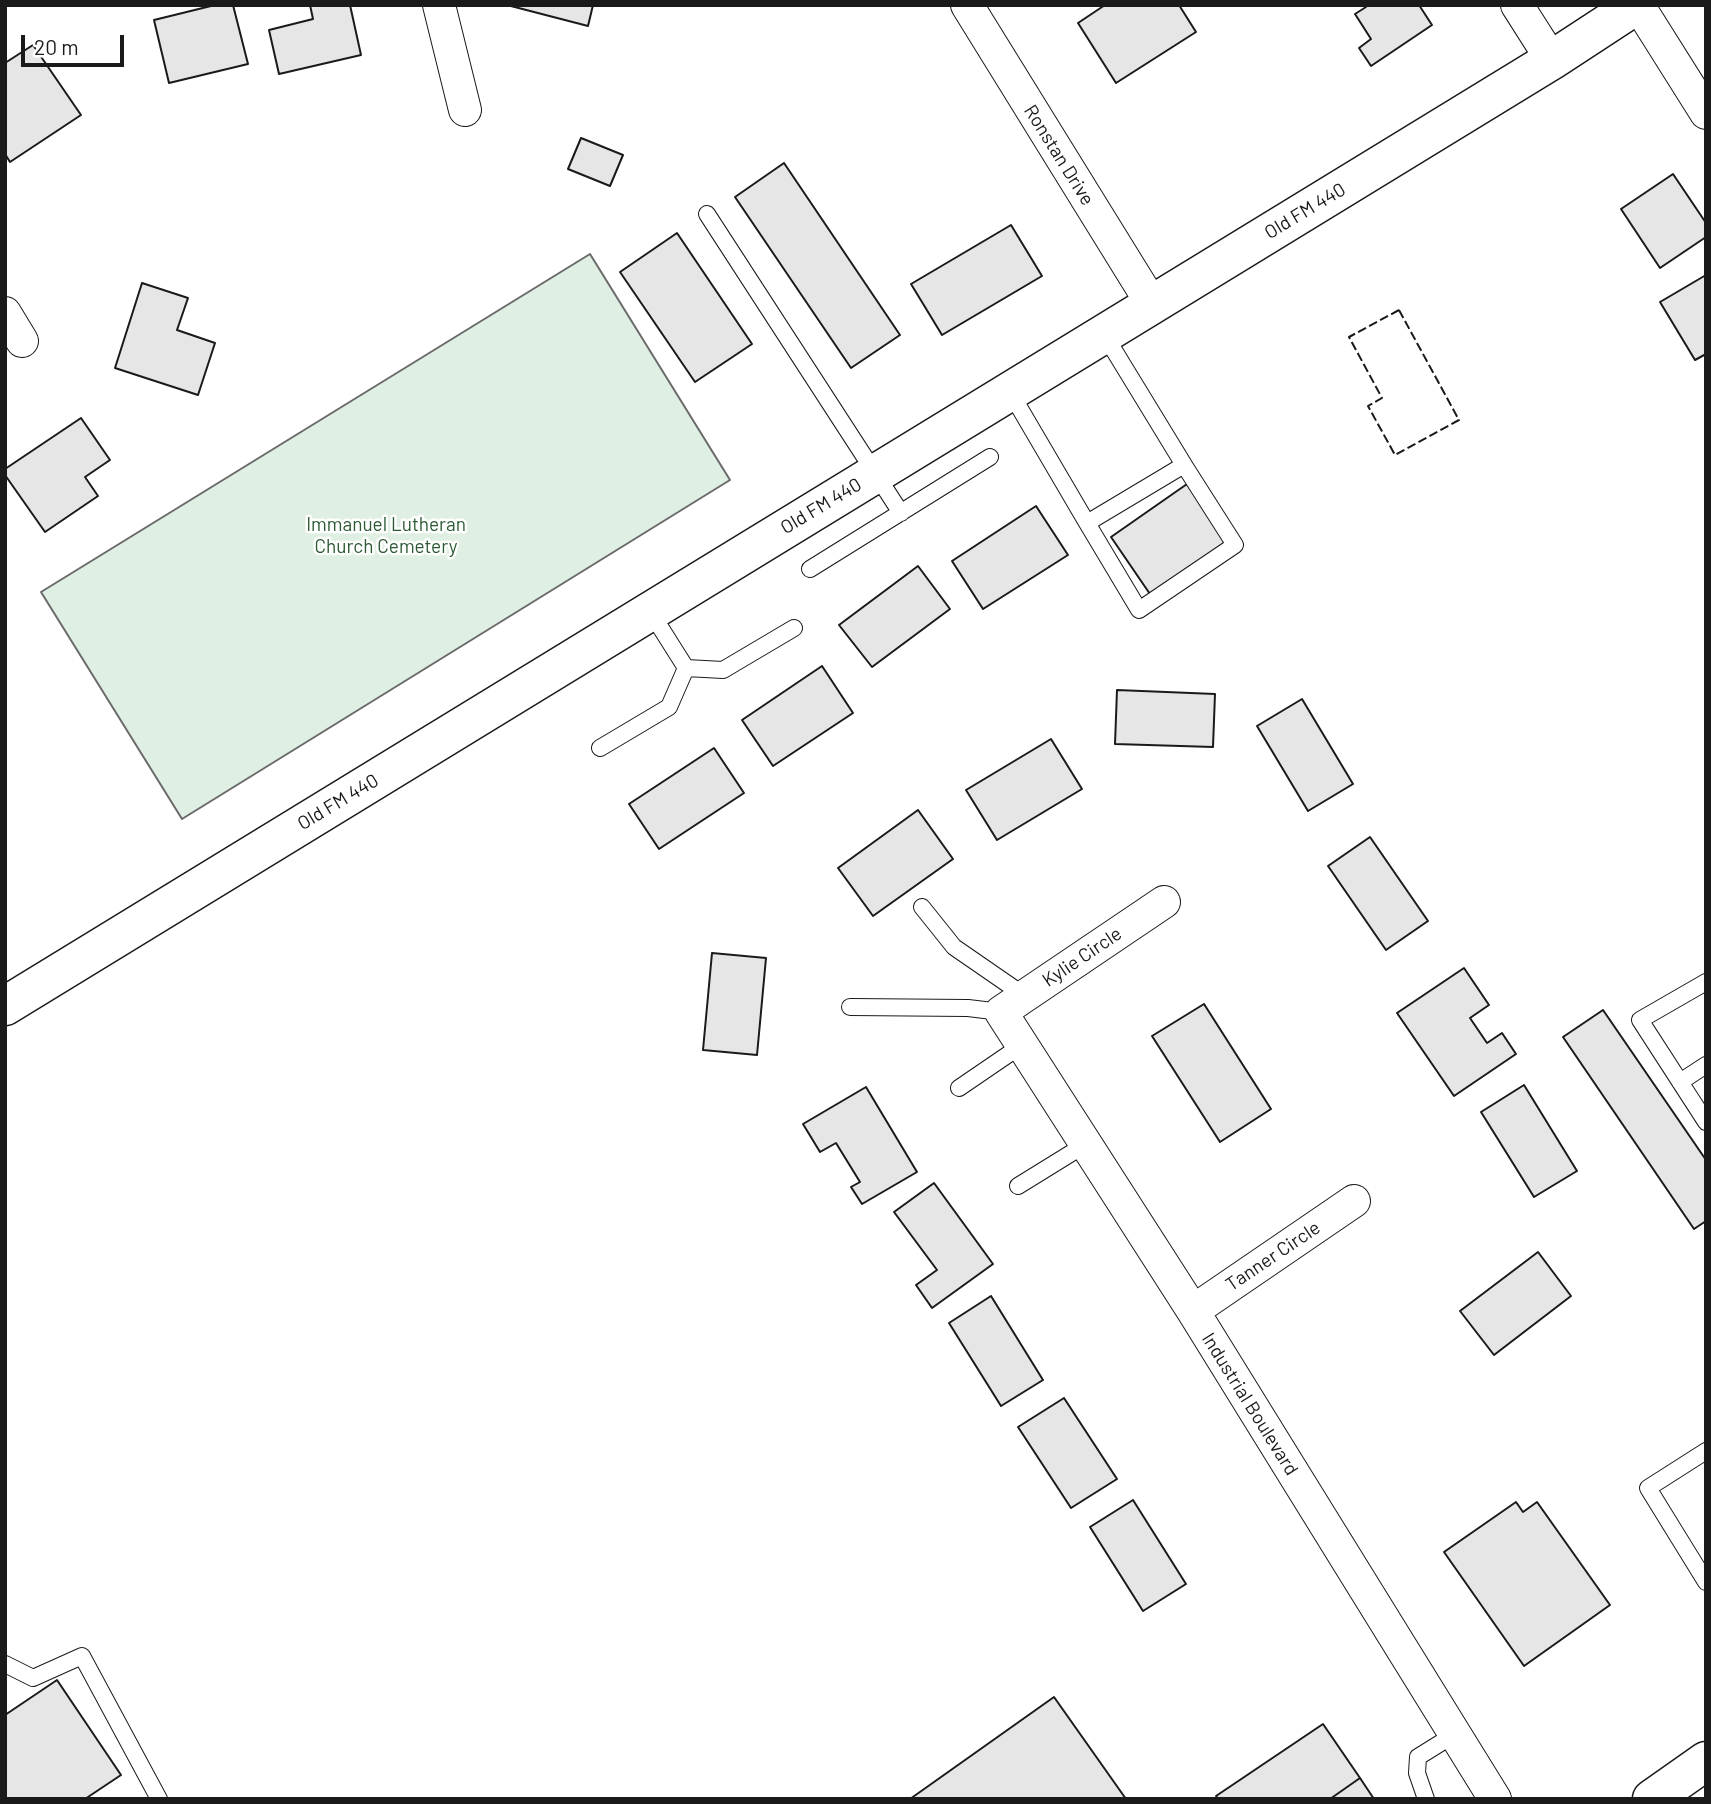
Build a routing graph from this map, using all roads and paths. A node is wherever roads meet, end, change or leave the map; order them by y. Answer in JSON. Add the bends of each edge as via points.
{"nodes":[{"id":1,"x":439,"y":5,"type":"edge"},
{"id":2,"x":967,"y":5,"type":"edge"},
{"id":3,"x":1517,"y":5,"type":"edge"},
{"id":4,"x":1637,"y":5,"type":"edge"},
{"id":5,"x":1552,"y":60,"type":"junction"},
{"id":6,"x":465,"y":110,"type":"dead end"},
{"id":7,"x":1706,"y":113,"type":"edge"},
{"id":8,"x":707,"y":214,"type":"dead end"},
{"id":9,"x":1152,"y":304,"type":"junction"},
{"id":10,"x":5,"y":313,"type":"edge"},
{"id":11,"x":1104,"y":333,"type":"junction"},
{"id":12,"x":22,"y":341,"type":"dead end"},
{"id":13,"x":1009,"y":390,"type":"junction"},
{"id":14,"x":990,"y":457,"type":"dead end"},
{"id":15,"x":1184,"y":465,"type":"junction"},
{"id":16,"x":876,"y":473,"type":"junction"},
{"id":17,"x":901,"y":513,"type":"junction"},
{"id":18,"x":1087,"y":523,"type":"junction"},
{"id":19,"x":810,"y":569,"type":"dead end"},
{"id":20,"x":650,"y":611,"type":"junction"},
{"id":21,"x":794,"y":628,"type":"dead end"},
{"id":22,"x":686,"y":668,"type":"junction"},
{"id":23,"x":600,"y":748,"type":"dead end"},
{"id":24,"x":1164,"y":902,"type":"dead end"},
{"id":25,"x":922,"y":907,"type":"dead end"},
{"id":26,"x":1706,"y":982,"type":"edge"},
{"id":27,"x":8,"y":999,"type":"edge"},
{"id":28,"x":1013,"y":1004,"type":"junction"},
{"id":29,"x":850,"y":1007,"type":"dead end"},
{"id":30,"x":1022,"y":1045,"type":"junction"},
{"id":31,"x":1706,"y":1065,"type":"edge"},
{"id":32,"x":1679,"y":1082,"type":"junction"},
{"id":33,"x":959,"y":1088,"type":"dead end"},
{"id":34,"x":1706,"y":1122,"type":"edge"},
{"id":35,"x":1086,"y":1144,"type":"junction"},
{"id":36,"x":1018,"y":1186,"type":"dead end"},
{"id":37,"x":1354,"y":1201,"type":"dead end"},
{"id":38,"x":1193,"y":1311,"type":"junction"},
{"id":39,"x":1706,"y":1451,"type":"edge"},
{"id":40,"x":1706,"y":1582,"type":"edge"},
{"id":41,"x":5,"y":1664,"type":"edge"},
{"id":42,"x":1455,"y":1734,"type":"junction"},
{"id":43,"x":1706,"y":1761,"type":"edge"},
{"id":44,"x":159,"y":1799,"type":"edge"},
{"id":45,"x":1426,"y":1799,"type":"edge"},
{"id":46,"x":1495,"y":1799,"type":"edge"},
{"id":47,"x":1652,"y":1799,"type":"edge"}],
"edges":[{"from":1,"to":6,"type":"street"},
{"from":2,"to":9,"type":"street","name":"Ronstan Drive"},
{"from":3,"to":5,"type":"street"},
{"from":4,"to":5,"type":"main road","name":"Old FM 440"},
{"from":4,"to":7,"type":"street"},
{"from":5,"to":9,"type":"main road","name":"Old FM 440"},
{"from":8,"to":16,"type":"lane"},
{"from":9,"to":11,"type":"main road","name":"Old FM 440"},
{"from":10,"to":12,"type":"street"},
{"from":11,"to":13,"type":"main road","name":"Old FM 440"},
{"from":11,"to":15,"type":"lane"},
{"from":13,"to":16,"type":"main road","name":"Old FM 440"},
{"from":13,"to":18,"type":"lane"},
{"from":14,"to":17,"type":"lane"},
{"from":15,"to":18,"type":"lane"},
{"from":15,"to":18,"type":"lane","via":[[1235,545],[1139,610]]},
{"from":16,"to":17,"type":"lane"},
{"from":16,"to":20,"type":"main road","name":"Old FM 440"},
{"from":17,"to":19,"type":"lane"},
{"from":20,"to":22,"type":"lane"},
{"from":20,"to":27,"type":"main road","name":"Old FM 440"},
{"from":21,"to":22,"type":"lane","via":[[723,670]]},
{"from":22,"to":23,"type":"lane","via":[[670,707]]},
{"from":24,"to":28,"type":"street","name":"Kylie Circle"},
{"from":25,"to":28,"type":"lane","via":[[954,947]]},
{"from":26,"to":32,"type":"lane","via":[[1640,1020]]},
{"from":28,"to":29,"type":"lane","via":[[968,1009]]},
{"from":28,"to":30,"type":"street","name":"Industrial Boulevard"},
{"from":30,"to":33,"type":"lane"},
{"from":30,"to":35,"type":"street","name":"Industrial Boulevard"},
{"from":31,"to":32,"type":"lane"},
{"from":32,"to":34,"type":"lane"},
{"from":35,"to":36,"type":"lane"},
{"from":35,"to":38,"type":"street","name":"Industrial Boulevard"},
{"from":37,"to":38,"type":"street","name":"Tanner Circle"},
{"from":38,"to":42,"type":"street","name":"Industrial Boulevard"},
{"from":39,"to":40,"type":"lane","via":[[1648,1488]]},
{"from":41,"to":44,"type":"lane","via":[[33,1678],[82,1656]]},
{"from":42,"to":45,"type":"lane","via":[[1418,1757],[1416,1773]]},
{"from":42,"to":46,"type":"street","name":"Industrial Boulevard"},
{"from":43,"to":47,"type":"main road"}]}
